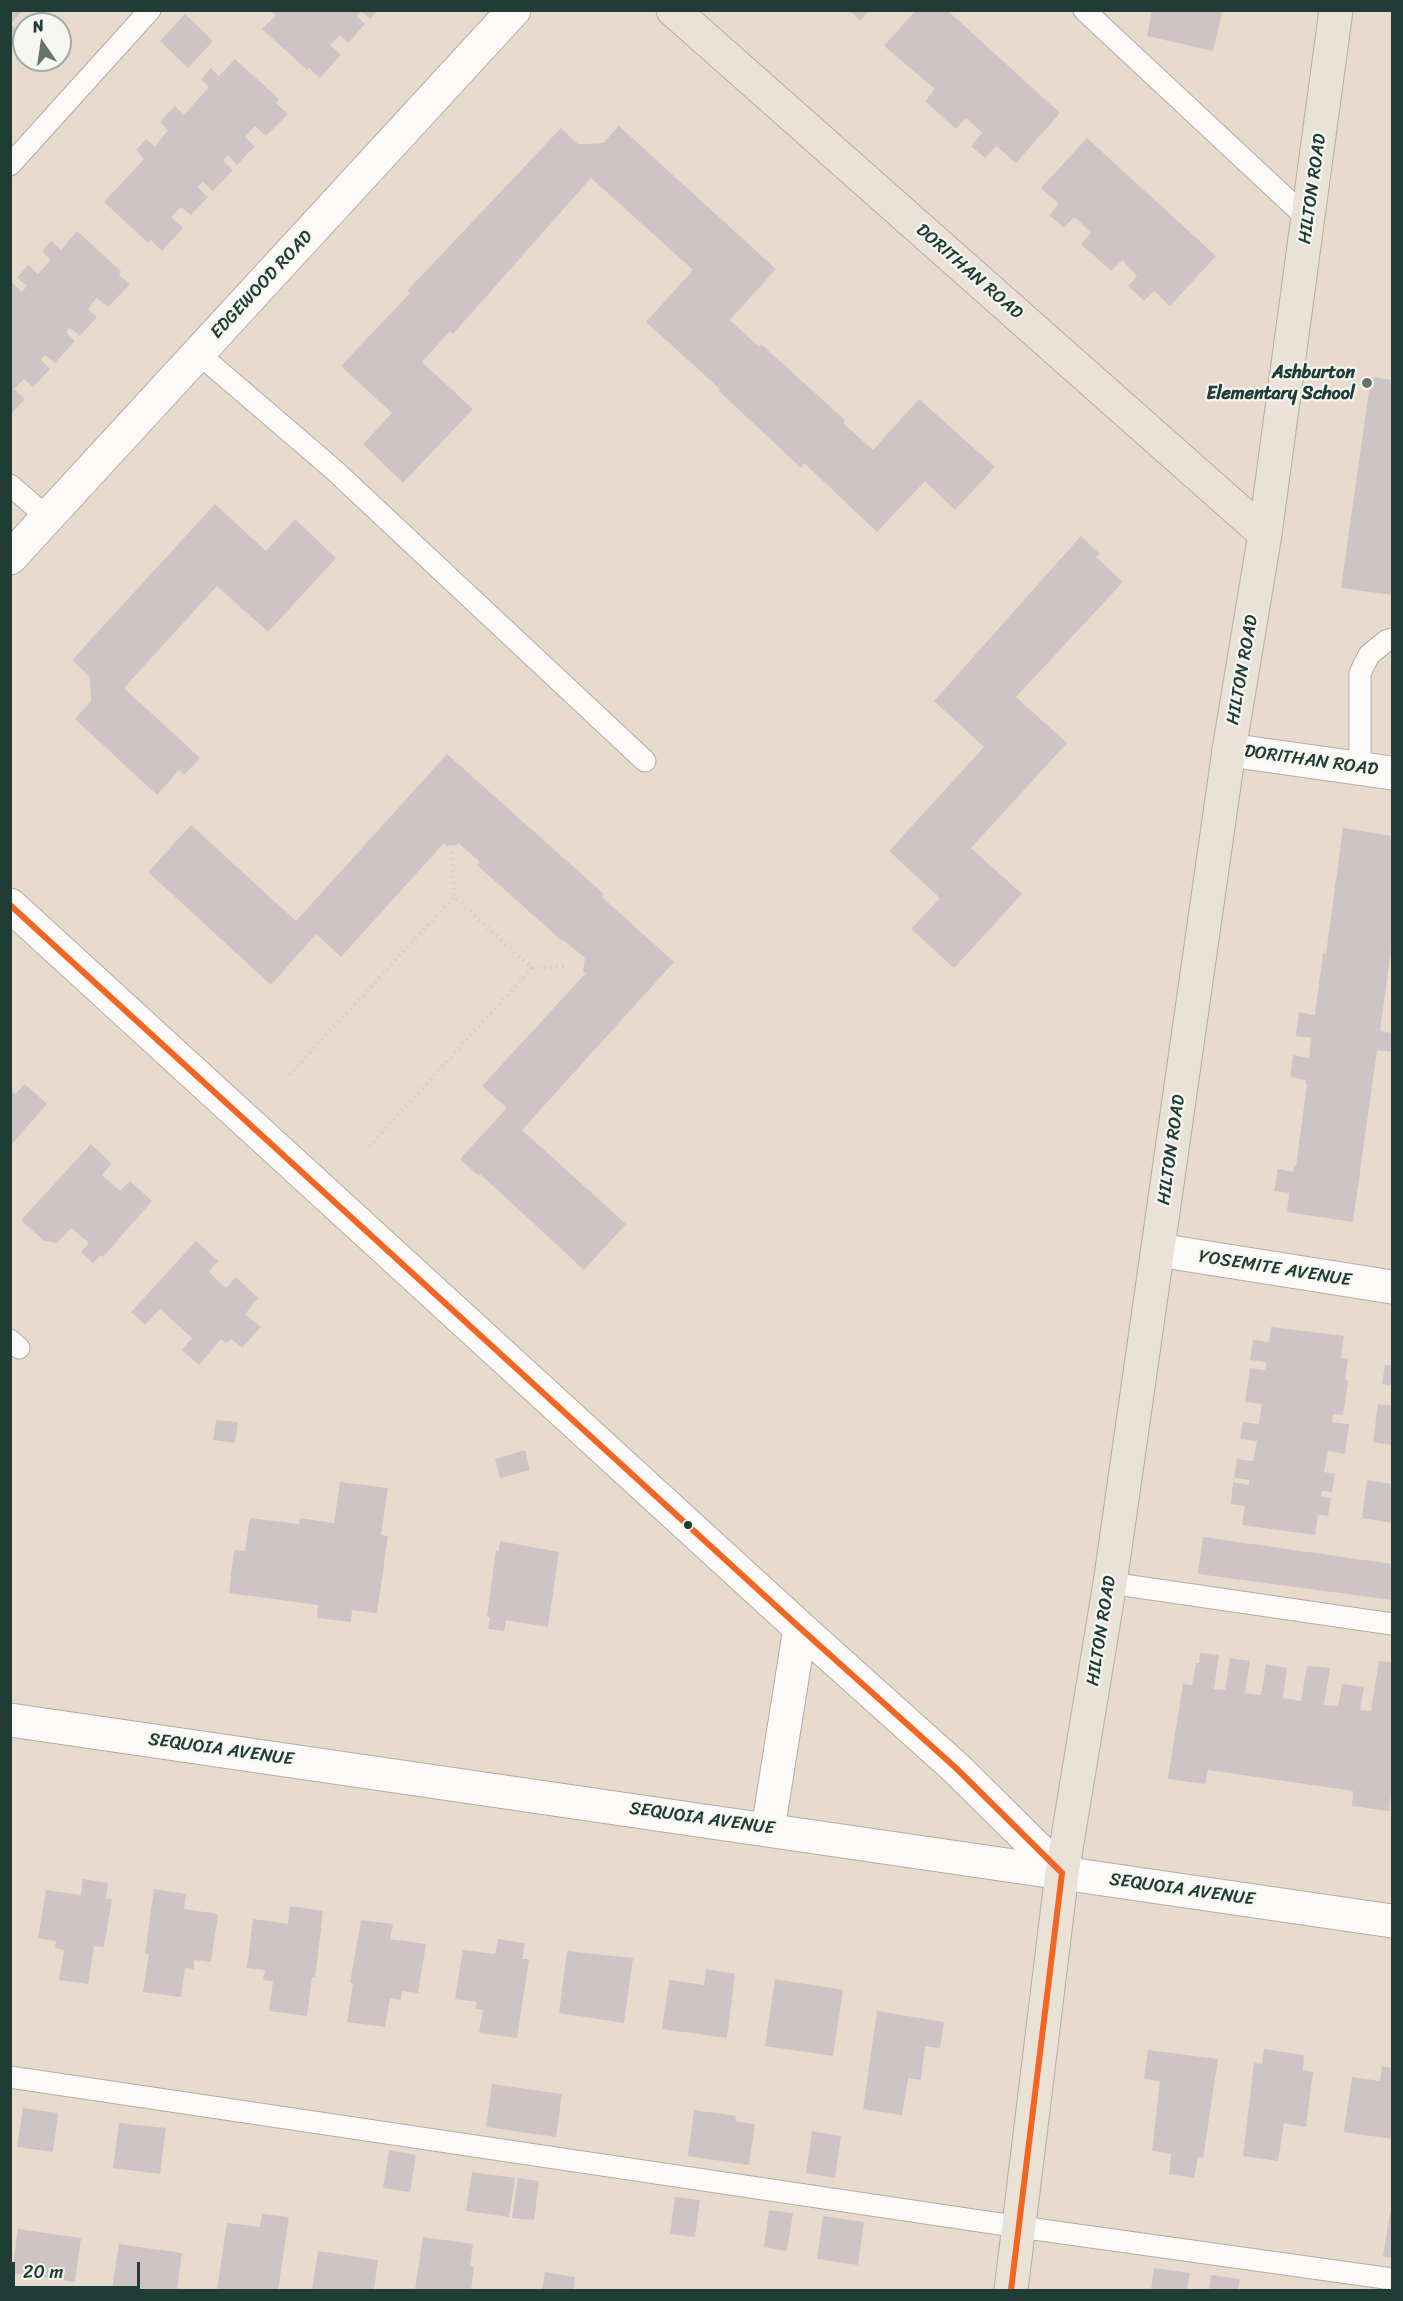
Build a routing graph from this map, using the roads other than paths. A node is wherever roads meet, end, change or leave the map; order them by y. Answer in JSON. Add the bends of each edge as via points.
{"nodes":[{"id":1,"x":150,"y":10,"type":"edge"},
{"id":2,"x":514,"y":10,"type":"edge"},
{"id":3,"x":673,"y":10,"type":"edge"},
{"id":4,"x":1084,"y":10,"type":"edge"},
{"id":5,"x":1336,"y":10,"type":"edge"},
{"id":6,"x":10,"y":165,"type":"edge"},
{"id":7,"x":1309,"y":220,"type":"junction"},
{"id":8,"x":199,"y":354,"type":"junction"},
{"id":9,"x":10,"y":484,"type":"edge"},
{"id":10,"x":48,"y":518,"type":"junction"},
{"id":11,"x":1265,"y":534,"type":"junction"},
{"id":12,"x":10,"y":558,"type":"edge"},
{"id":13,"x":1392,"y":639,"type":"edge"},
{"id":14,"x":1229,"y":750,"type":"junction"},
{"id":15,"x":645,"y":761,"type":"dead end"},
{"id":16,"x":1360,"y":768,"type":"junction"},
{"id":17,"x":1392,"y":773,"type":"edge"},
{"id":18,"x":10,"y":905,"type":"edge"},
{"id":19,"x":1158,"y":1250,"type":"junction"},
{"id":20,"x":1392,"y":1287,"type":"edge"},
{"id":21,"x":1110,"y":1583,"type":"junction"},
{"id":22,"x":1392,"y":1624,"type":"edge"},
{"id":23,"x":800,"y":1628,"type":"junction"},
{"id":24,"x":10,"y":1720,"type":"edge"},
{"id":25,"x":768,"y":1829,"type":"junction"},
{"id":26,"x":1062,"y":1873,"type":"junction"},
{"id":27,"x":1392,"y":1921,"type":"edge"},
{"id":28,"x":10,"y":2078,"type":"edge"},
{"id":29,"x":1020,"y":2227,"type":"junction"},
{"id":30,"x":1392,"y":2279,"type":"edge"},
{"id":31,"x":1011,"y":2290,"type":"edge"}],
"edges":[{"from":1,"to":6,"type":"lane"},
{"from":2,"to":8,"type":"street","name":"EDGEWOOD ROAD"},
{"from":3,"to":11,"type":"main road","name":"DORITHAN ROAD"},
{"from":4,"to":7,"type":"lane"},
{"from":5,"to":7,"type":"main road","name":"HILTON ROAD"},
{"from":7,"to":11,"type":"main road","name":"HILTON ROAD"},
{"from":8,"to":10,"type":"street","name":"EDGEWOOD ROAD"},
{"from":8,"to":15,"type":"lane","via":[[333,469]]},
{"from":9,"to":10,"type":"lane"},
{"from":10,"to":12,"type":"street","name":"EDGEWOOD ROAD"},
{"from":11,"to":14,"type":"main road","name":"HILTON ROAD"},
{"from":13,"to":16,"type":"lane","via":[[1369,655],[1360,673]]},
{"from":14,"to":16,"type":"street","name":"DORITHAN ROAD"},
{"from":14,"to":19,"type":"main road","name":"HILTON ROAD"},
{"from":16,"to":17,"type":"street","name":"DORITHAN ROAD"},
{"from":18,"to":23,"type":"street"},
{"from":19,"to":20,"type":"street","name":"YOSEMITE AVENUE"},
{"from":19,"to":21,"type":"main road","name":"HILTON ROAD"},
{"from":21,"to":22,"type":"lane"},
{"from":21,"to":26,"type":"main road","name":"HILTON ROAD"},
{"from":23,"to":25,"type":"street"},
{"from":23,"to":26,"type":"street","via":[[956,1768]]},
{"from":24,"to":25,"type":"street","name":"SEQUOIA AVENUE"},
{"from":25,"to":26,"type":"street","name":"SEQUOIA AVENUE"},
{"from":26,"to":27,"type":"street","name":"SEQUOIA AVENUE"},
{"from":26,"to":29,"type":"main road","name":"HILTON ROAD"},
{"from":28,"to":29,"type":"lane"},
{"from":29,"to":30,"type":"lane"},
{"from":29,"to":31,"type":"main road","name":"HILTON ROAD"}]}
